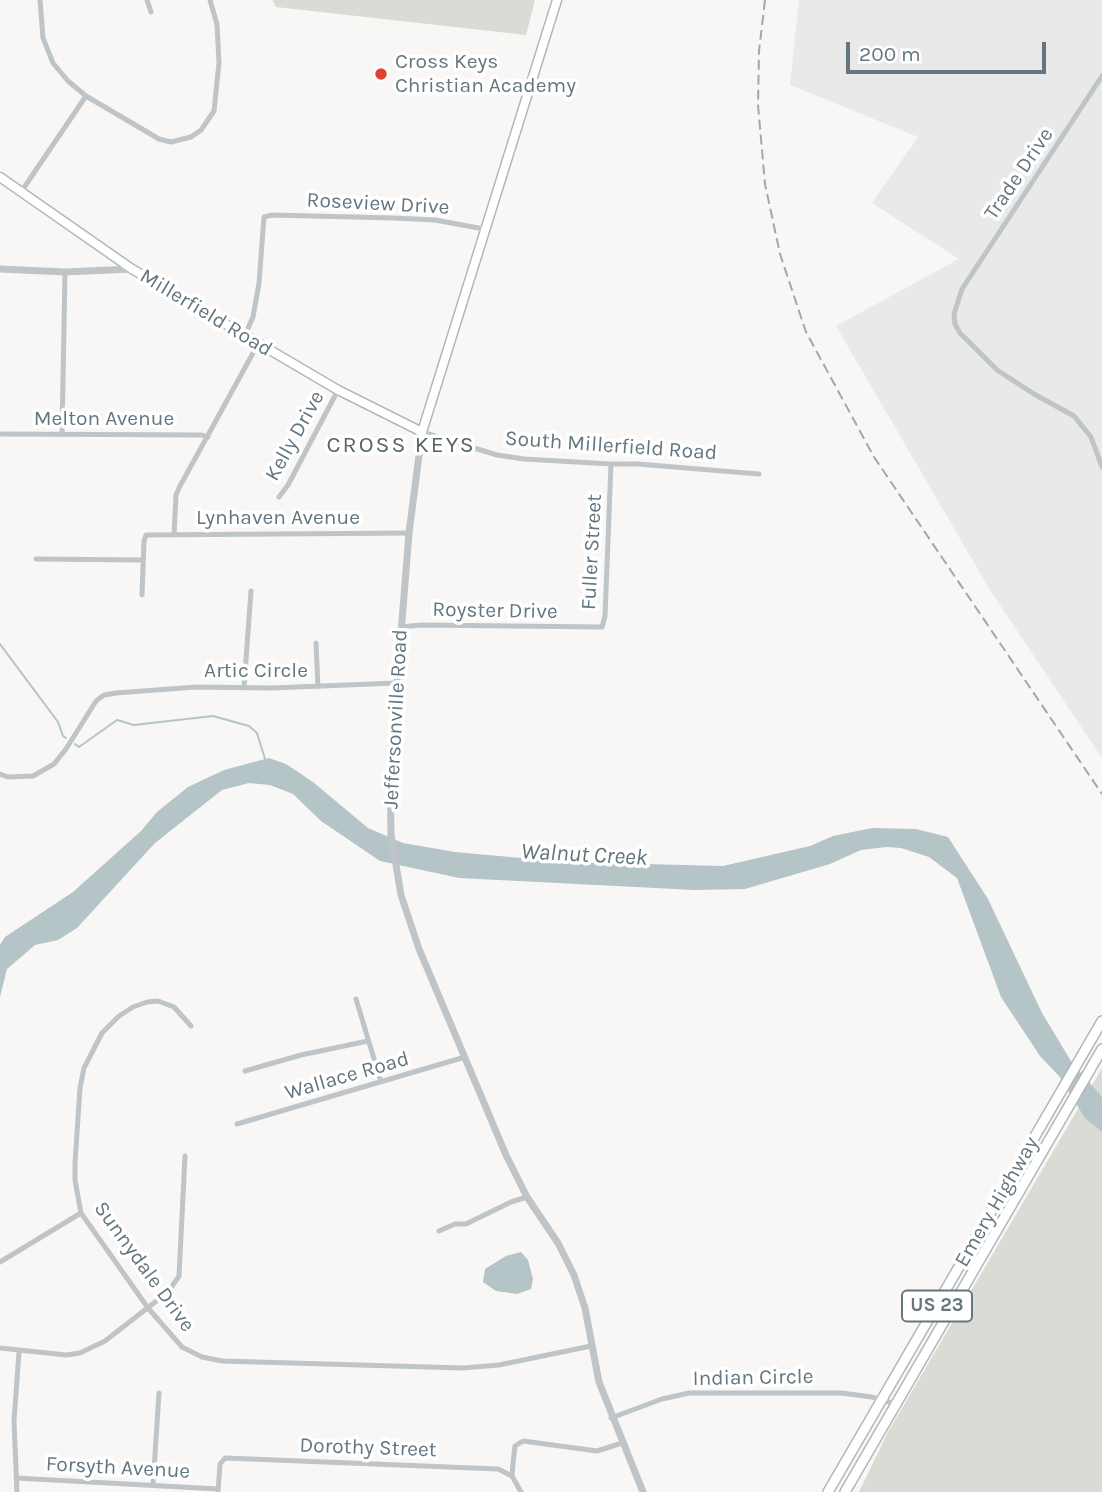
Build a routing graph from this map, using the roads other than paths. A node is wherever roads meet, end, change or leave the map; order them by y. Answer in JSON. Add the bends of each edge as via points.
{"nodes":[{"id":1,"x":40,"y":0,"type":"edge"},
{"id":2,"x":147,"y":0,"type":"edge"},
{"id":3,"x":210,"y":0,"type":"edge"},
{"id":4,"x":557,"y":0,"type":"edge"},
{"id":5,"x":151,"y":12,"type":"dead end"},
{"id":6,"x":1102,"y":76,"type":"edge"},
{"id":7,"x":86,"y":96,"type":"junction"},
{"id":8,"x":0,"y":177,"type":"edge"},
{"id":9,"x":21,"y":192,"type":"junction"},
{"id":10,"x":484,"y":229,"type":"junction"},
{"id":11,"x":0,"y":269,"type":"edge"},
{"id":12,"x":132,"y":269,"type":"junction"},
{"id":13,"x":65,"y":272,"type":"junction"},
{"id":14,"x":245,"y":335,"type":"junction"},
{"id":15,"x":258,"y":344,"type":"junction"},
{"id":16,"x":338,"y":390,"type":"junction"},
{"id":17,"x":422,"y":432,"type":"junction"},
{"id":18,"x":0,"y":434,"type":"edge"},
{"id":19,"x":62,"y":435,"type":"junction"},
{"id":20,"x":208,"y":437,"type":"junction"},
{"id":21,"x":611,"y":464,"type":"junction"},
{"id":22,"x":1102,"y":467,"type":"edge"},
{"id":23,"x":759,"y":474,"type":"dead end"},
{"id":24,"x":279,"y":497,"type":"dead end"},
{"id":25,"x":409,"y":533,"type":"junction"},
{"id":26,"x":174,"y":535,"type":"junction"},
{"id":27,"x":36,"y":559,"type":"dead end"},
{"id":28,"x":142,"y":560,"type":"junction"},
{"id":29,"x":251,"y":591,"type":"dead end"},
{"id":30,"x":142,"y":595,"type":"dead end"},
{"id":31,"x":401,"y":628,"type":"junction"},
{"id":32,"x":588,"y":629,"type":"joint"},
{"id":33,"x":316,"y":643,"type":"dead end"},
{"id":34,"x":396,"y":683,"type":"junction"},
{"id":35,"x":244,"y":687,"type":"junction"},
{"id":36,"x":318,"y":687,"type":"junction"},
{"id":37,"x":0,"y":774,"type":"edge"},
{"id":38,"x":356,"y":999,"type":"dead end"},
{"id":39,"x":1102,"y":1021,"type":"edge"},
{"id":40,"x":191,"y":1026,"type":"dead end"},
{"id":41,"x":368,"y":1041,"type":"junction"},
{"id":42,"x":1102,"y":1049,"type":"edge"},
{"id":43,"x":465,"y":1057,"type":"junction"},
{"id":44,"x":245,"y":1071,"type":"dead end"},
{"id":45,"x":381,"y":1082,"type":"junction"},
{"id":46,"x":237,"y":1124,"type":"dead end"},
{"id":47,"x":185,"y":1156,"type":"dead end"},
{"id":48,"x":527,"y":1197,"type":"junction"},
{"id":49,"x":81,"y":1213,"type":"junction"},
{"id":50,"x":439,"y":1231,"type":"dead end"},
{"id":51,"x":0,"y":1262,"type":"edge"},
{"id":52,"x":148,"y":1308,"type":"junction"},
{"id":53,"x":591,"y":1346,"type":"junction"},
{"id":54,"x":0,"y":1348,"type":"edge"},
{"id":55,"x":19,"y":1352,"type":"junction"},
{"id":56,"x":159,"y":1393,"type":"dead end"},
{"id":57,"x":881,"y":1401,"type":"junction"},
{"id":58,"x":897,"y":1404,"type":"junction"},
{"id":59,"x":611,"y":1418,"type":"junction"},
{"id":60,"x":622,"y":1443,"type":"junction"},
{"id":61,"x":512,"y":1476,"type":"junction"},
{"id":62,"x":16,"y":1478,"type":"junction"},
{"id":63,"x":153,"y":1485,"type":"junction"},
{"id":64,"x":218,"y":1491,"type":"edge"},
{"id":65,"x":17,"y":1492,"type":"edge"},
{"id":66,"x":521,"y":1492,"type":"edge"},
{"id":67,"x":643,"y":1492,"type":"edge"},
{"id":68,"x":828,"y":1492,"type":"edge"},
{"id":69,"x":845,"y":1492,"type":"edge"}],
"edges":[{"from":1,"to":7,"type":"street","via":[[43,38],[50,57]]},
{"from":2,"to":5,"type":"street"},
{"from":3,"to":7,"type":"street","via":[[217,24],[219,63],[214,111],[201,130],[177,141],[159,139]]},
{"from":4,"to":10,"type":"main road","name":"Jeffersonville Road"},
{"from":6,"to":22,"type":"street","name":"Trade Drive","via":[[962,289],[954,314],[960,333],[997,370],[1074,416],[1091,437]]},
{"from":7,"to":9,"type":"street"},
{"from":8,"to":9,"type":"main road","name":"Millerfield Road"},
{"from":9,"to":12,"type":"main road","name":"Millerfield Road"},
{"from":10,"to":14,"type":"street","name":"Roseview Drive","via":[[435,220],[264,217],[259,283]]},
{"from":10,"to":17,"type":"main road","name":"Jeffersonville Road"},
{"from":11,"to":13,"type":"street"},
{"from":12,"to":13,"type":"street"},
{"from":12,"to":14,"type":"main road","name":"Millerfield Road"},
{"from":13,"to":19,"type":"street"},
{"from":14,"to":15,"type":"main road","name":"Millerfield Road"},
{"from":15,"to":16,"type":"main road","name":"Millerfield Road"},
{"from":15,"to":20,"type":"street"},
{"from":16,"to":17,"type":"main road","name":"Millerfield Road"},
{"from":16,"to":24,"type":"street","name":"Kelly Drive"},
{"from":17,"to":21,"type":"street","name":"South Millerfield Road","via":[[497,455]]},
{"from":17,"to":25,"type":"street","name":"Jeffersonville Road"},
{"from":18,"to":19,"type":"street","name":"Melton Avenue"},
{"from":19,"to":20,"type":"street","name":"Melton Avenue"},
{"from":20,"to":26,"type":"street","via":[[176,495]]},
{"from":21,"to":23,"type":"street","name":"South Millerfield Road"},
{"from":21,"to":32,"type":"street","name":"Fuller Street","via":[[605,621],[602,627]]},
{"from":25,"to":26,"type":"street","name":"Lynhaven Avenue"},
{"from":25,"to":31,"type":"street","name":"Jeffersonville Road"},
{"from":26,"to":28,"type":"street","name":"Lynhaven Avenue","via":[[146,535]]},
{"from":27,"to":28,"type":"street"},
{"from":28,"to":30,"type":"street"},
{"from":29,"to":35,"type":"street"},
{"from":31,"to":32,"type":"street","name":"Royster Drive"},
{"from":31,"to":34,"type":"street","name":"Jeffersonville Road"},
{"from":33,"to":36,"type":"street"},
{"from":34,"to":36,"type":"street","name":"Artic Circle"},
{"from":34,"to":43,"type":"street","name":"Jeffersonville Road","via":[[390,797],[400,890],[414,938]]},
{"from":35,"to":36,"type":"street","name":"Artic Circle"},
{"from":35,"to":37,"type":"street","name":"Artic Circle","via":[[104,695],[54,764],[33,776]]},
{"from":38,"to":41,"type":"street"},
{"from":39,"to":57,"type":"highway","name":"Emery Highway","number":"US 23"},
{"from":40,"to":49,"type":"street","name":"Sunnydale Drive","via":[[174,1007],[147,1002],[118,1016],[92,1051],[80,1088],[75,1181]]},
{"from":41,"to":44,"type":"street"},
{"from":41,"to":45,"type":"street"},
{"from":42,"to":58,"type":"highway","name":"Emery Highway","number":"US 23"},
{"from":43,"to":45,"type":"street","name":"Wallace Road"},
{"from":43,"to":48,"type":"street","name":"Jeffersonville Road"},
{"from":45,"to":46,"type":"street","name":"Wallace Road"},
{"from":47,"to":52,"type":"street","via":[[178,1276],[168,1292]]},
{"from":48,"to":50,"type":"street"},
{"from":48,"to":53,"type":"street","name":"Jeffersonville Road","via":[[575,1275]]},
{"from":49,"to":51,"type":"street"},
{"from":49,"to":52,"type":"street","name":"Sunnydale Drive"},
{"from":52,"to":53,"type":"street","name":"Sunnydale Drive","via":[[182,1347],[222,1361],[472,1368]]},
{"from":52,"to":55,"type":"street","via":[[80,1353]]},
{"from":53,"to":59,"type":"street","name":"Jeffersonville Road"},
{"from":54,"to":55,"type":"street"},
{"from":55,"to":62,"type":"street"},
{"from":56,"to":63,"type":"street"},
{"from":57,"to":58,"type":"street","name":"Indian Circle"},
{"from":57,"to":59,"type":"street","name":"Indian Circle","via":[[841,1393],[689,1393]]},
{"from":57,"to":68,"type":"highway","name":"Emery Highway","number":"US 23"},
{"from":58,"to":69,"type":"highway","name":"Emery Highway","number":"US 23"},
{"from":59,"to":60,"type":"street","name":"Jeffersonville Road"},
{"from":60,"to":61,"type":"street","via":[[597,1451],[523,1441],[515,1446]]},
{"from":60,"to":67,"type":"street","name":"Jeffersonville Road"},
{"from":61,"to":64,"type":"street","name":"Dorothy Street","via":[[498,1469],[221,1460]]},
{"from":61,"to":66,"type":"street"},
{"from":62,"to":63,"type":"street","name":"Forsyth Avenue"},
{"from":62,"to":65,"type":"street"},
{"from":63,"to":64,"type":"street","name":"Forsyth Avenue"}]}
